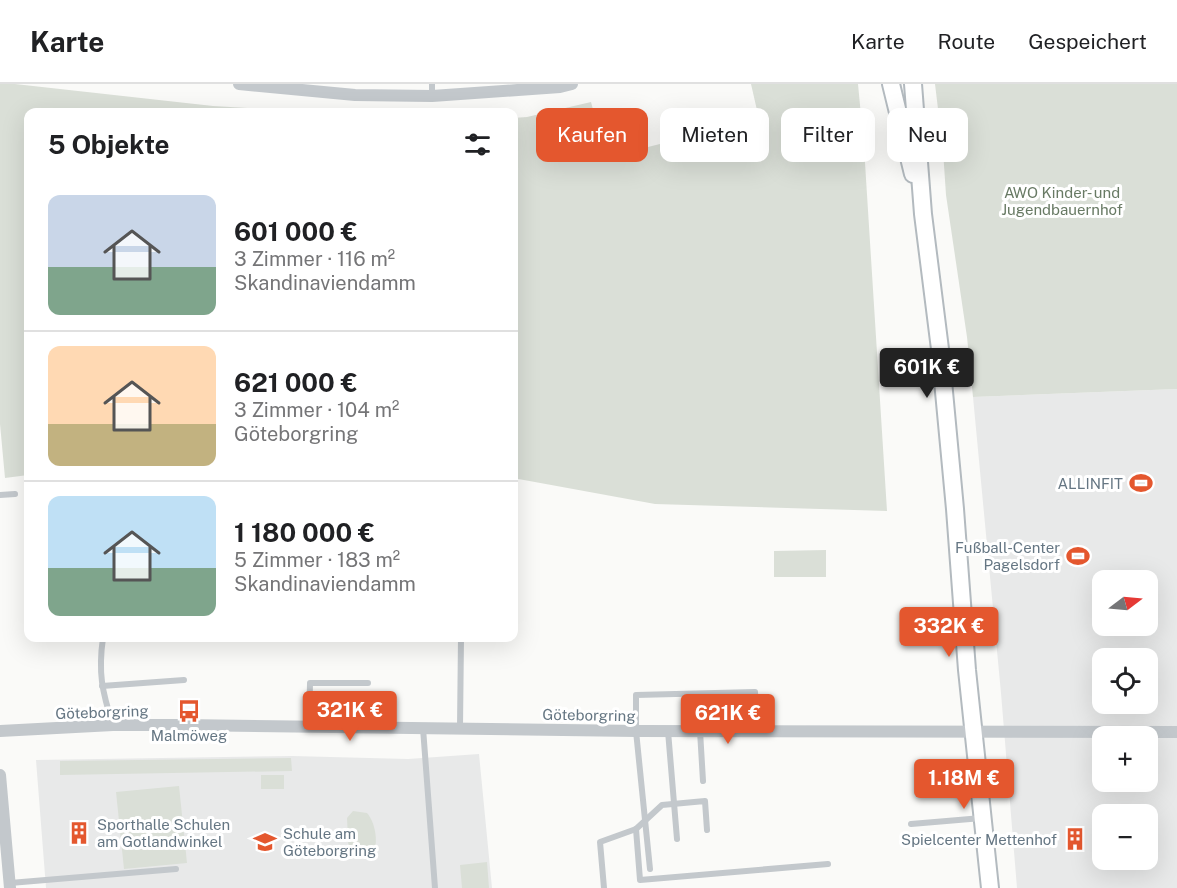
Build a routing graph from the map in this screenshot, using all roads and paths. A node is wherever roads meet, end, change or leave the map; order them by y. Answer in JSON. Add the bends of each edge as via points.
{"nodes":[{"id":1,"x":239,"y":84,"type":"edge"},
{"id":2,"x":572,"y":84,"type":"edge"},
{"id":3,"x":891,"y":84,"type":"edge"},
{"id":4,"x":913,"y":84,"type":"edge"},
{"id":5,"x":432,"y":90,"type":"edge"},
{"id":6,"x":923,"y":214,"type":"junction"},
{"id":7,"x":15,"y":494,"type":"dead end"},
{"id":8,"x":0,"y":495,"type":"edge"},
{"id":9,"x":102,"y":642,"type":"edge"},
{"id":10,"x":461,"y":642,"type":"edge"},
{"id":11,"x":184,"y":680,"type":"dead end"},
{"id":12,"x":368,"y":683,"type":"dead end"},
{"id":13,"x":102,"y":686,"type":"junction"},
{"id":14,"x":113,"y":725,"type":"junction"},
{"id":15,"x":309,"y":727,"type":"junction"},
{"id":16,"x":423,"y":727,"type":"junction"},
{"id":17,"x":460,"y":728,"type":"junction"},
{"id":18,"x":700,"y":730,"type":"junction"},
{"id":19,"x":757,"y":730,"type":"junction"},
{"id":20,"x":0,"y":731,"type":"edge"},
{"id":21,"x":636,"y":731,"type":"junction"},
{"id":22,"x":668,"y":731,"type":"junction"},
{"id":23,"x":1177,"y":732,"type":"edge"},
{"id":24,"x":973,"y":733,"type":"junction"},
{"id":25,"x":0,"y":775,"type":"edge"},
{"id":26,"x":703,"y":781,"type":"dead end"},
{"id":27,"x":674,"y":803,"type":"junction"},
{"id":28,"x":982,"y":818,"type":"junction"},
{"id":29,"x":645,"y":822,"type":"junction"},
{"id":30,"x":911,"y":824,"type":"dead end"},
{"id":31,"x":636,"y":829,"type":"junction"},
{"id":32,"x":707,"y":830,"type":"dead end"},
{"id":33,"x":677,"y":839,"type":"dead end"},
{"id":34,"x":828,"y":864,"type":"dead end"},
{"id":35,"x":176,"y":869,"type":"dead end"},
{"id":36,"x":650,"y":869,"type":"dead end"},
{"id":37,"x":9,"y":886,"type":"edge"},
{"id":38,"x":435,"y":888,"type":"edge"},
{"id":39,"x":604,"y":888,"type":"edge"},
{"id":40,"x":990,"y":888,"type":"edge"}],
"edges":[{"from":1,"to":5,"type":"street","via":[[355,95]]},
{"from":2,"to":5,"type":"street"},
{"from":3,"to":6,"type":"main road"},
{"from":4,"to":6,"type":"main road"},
{"from":6,"to":24,"type":"main road","via":[[945,406]]},
{"from":7,"to":8,"type":"lane"},
{"from":9,"to":13,"type":"lane"},
{"from":10,"to":17,"type":"lane"},
{"from":11,"to":13,"type":"lane"},
{"from":12,"to":15,"type":"lane","via":[[310,683]]},
{"from":13,"to":14,"type":"lane"},
{"from":14,"to":15,"type":"street","name":"Göteborgring"},
{"from":14,"to":20,"type":"street","name":"Göteborgring"},
{"from":15,"to":16,"type":"street","name":"Göteborgring"},
{"from":16,"to":17,"type":"street","name":"Göteborgring"},
{"from":16,"to":38,"type":"lane"},
{"from":17,"to":21,"type":"street","name":"Göteborgring"},
{"from":18,"to":19,"type":"street","name":"Göteborgring"},
{"from":18,"to":22,"type":"street","name":"Göteborgring"},
{"from":18,"to":26,"type":"lane"},
{"from":19,"to":21,"type":"lane","via":[[755,692],[636,695]]},
{"from":19,"to":24,"type":"street","name":"Göteborgring"},
{"from":21,"to":22,"type":"street","name":"Göteborgring"},
{"from":21,"to":29,"type":"lane"},
{"from":22,"to":27,"type":"lane"},
{"from":23,"to":24,"type":"street","name":"Göteborgring"},
{"from":24,"to":28,"type":"main road"},
{"from":25,"to":37,"type":"street"},
{"from":27,"to":29,"type":"lane","via":[[662,805]]},
{"from":27,"to":32,"type":"lane","via":[[705,801]]},
{"from":27,"to":33,"type":"lane"},
{"from":28,"to":30,"type":"lane"},
{"from":28,"to":40,"type":"main road"},
{"from":29,"to":31,"type":"lane"},
{"from":29,"to":36,"type":"lane"},
{"from":31,"to":34,"type":"lane","via":[[640,880]]},
{"from":31,"to":39,"type":"lane","via":[[600,842]]},
{"from":35,"to":37,"type":"lane"}]}
